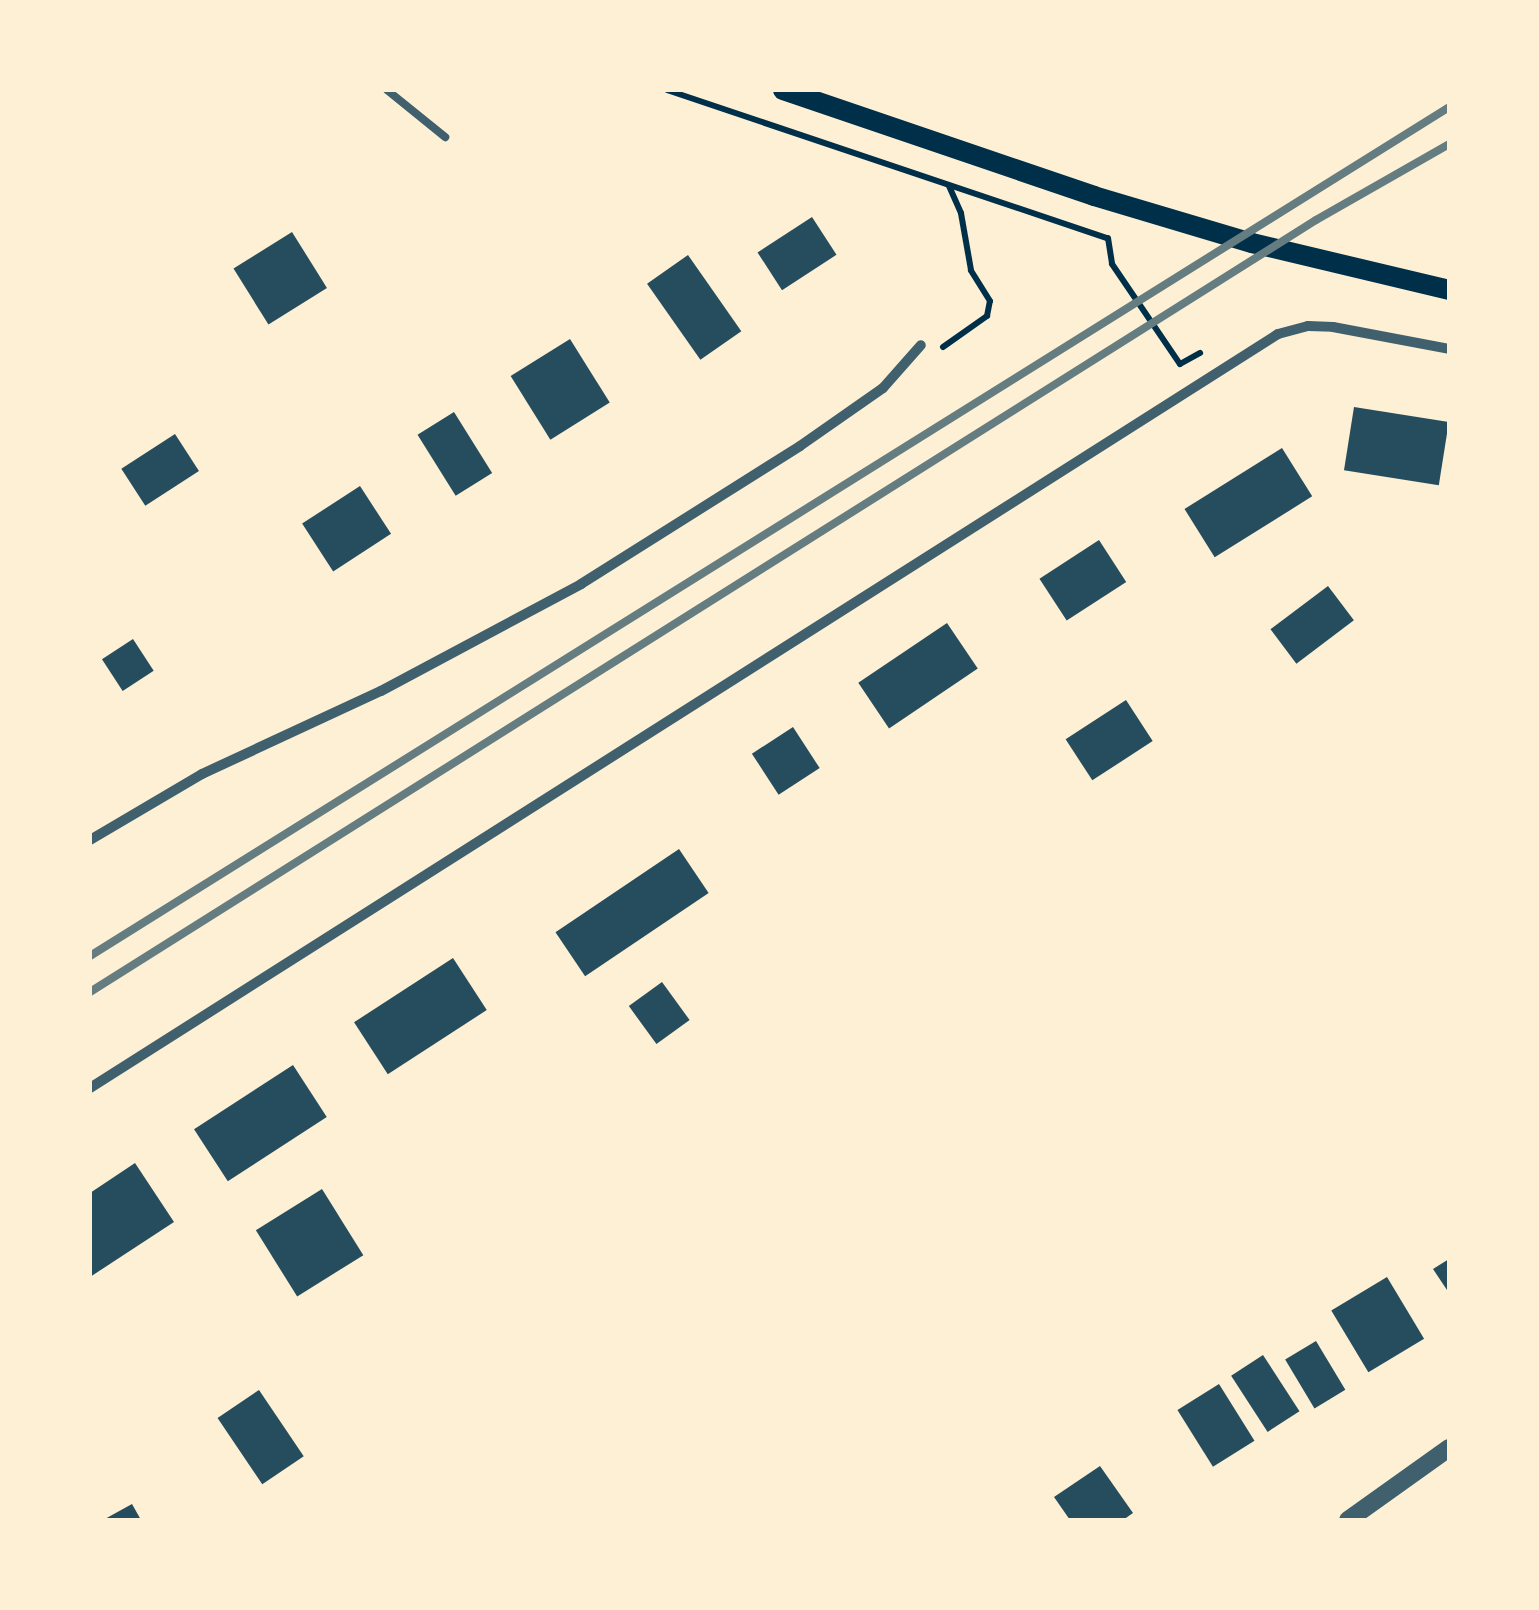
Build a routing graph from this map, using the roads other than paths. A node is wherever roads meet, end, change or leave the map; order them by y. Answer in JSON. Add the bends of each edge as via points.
{"nodes":[{"id":1,"x":387,"y":90,"type":"edge"},
{"id":2,"x":783,"y":90,"type":"edge"},
{"id":3,"x":444,"y":137,"type":"dead end"},
{"id":4,"x":1449,"y":290,"type":"edge"},
{"id":5,"x":921,"y":345,"type":"road end"},
{"id":6,"x":1449,"y":348,"type":"edge"},
{"id":7,"x":90,"y":840,"type":"edge"},
{"id":8,"x":90,"y":1088,"type":"edge"},
{"id":9,"x":1446,"y":1456,"type":"edge"},
{"id":10,"x":1348,"y":1520,"type":"edge"}],
"edges":[{"from":1,"to":3,"type":"lane"},
{"from":2,"to":4,"type":"main road","via":[[1094,196]]},
{"from":5,"to":7,"type":"street","via":[[882,388],[800,446],[581,584],[381,691],[202,774]]},
{"from":6,"to":8,"type":"street","via":[[1333,327],[1278,334]]},
{"from":9,"to":10,"type":"street"}]}
